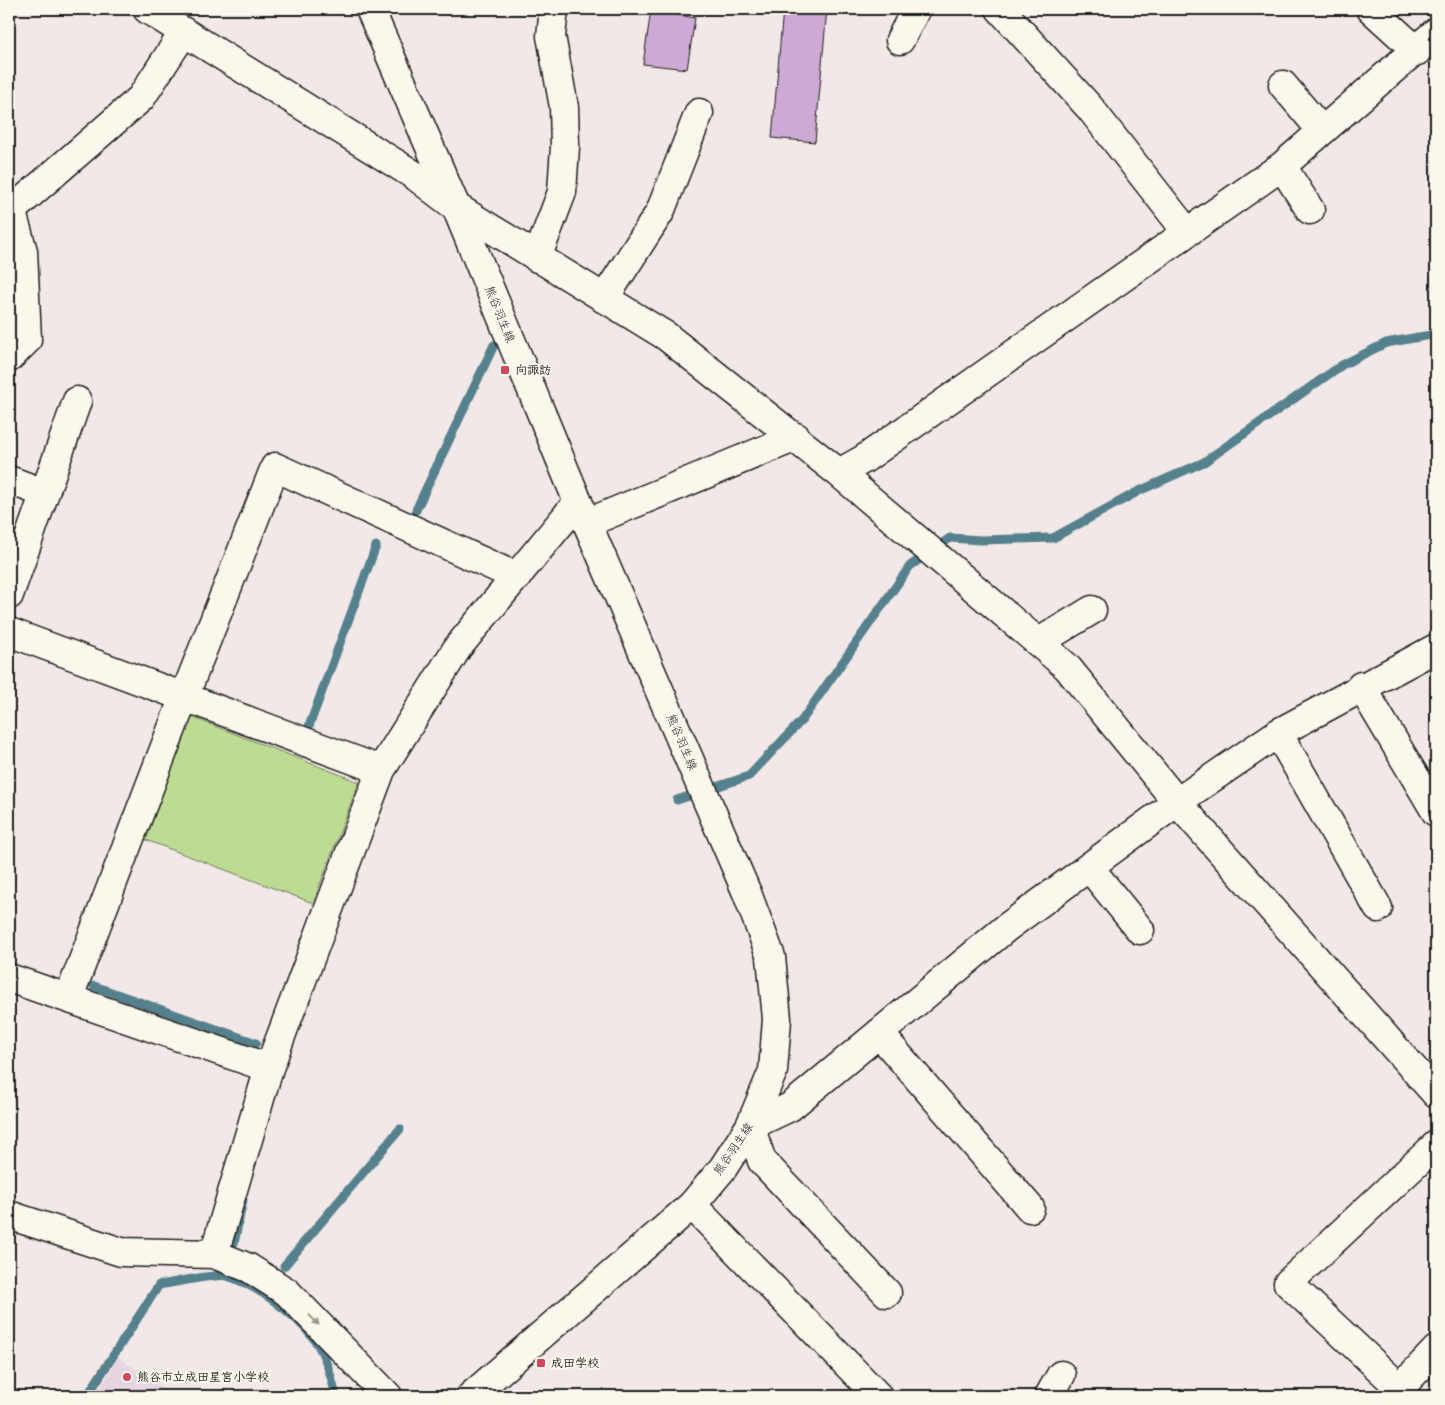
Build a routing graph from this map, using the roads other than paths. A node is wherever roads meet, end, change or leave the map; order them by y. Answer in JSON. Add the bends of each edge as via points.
{"nodes":[{"id":1,"x":147,"y":9,"type":"edge"},
{"id":2,"x":370,"y":9,"type":"edge"},
{"id":3,"x":554,"y":9,"type":"edge"},
{"id":4,"x":916,"y":9,"type":"edge"},
{"id":5,"x":1000,"y":9,"type":"edge"},
{"id":6,"x":1371,"y":9,"type":"edge"},
{"id":7,"x":184,"y":32,"type":"junction"},
{"id":8,"x":1436,"y":32,"type":"edge"},
{"id":9,"x":900,"y":40,"type":"dead end"},
{"id":10,"x":1417,"y":51,"type":"junction"},
{"id":11,"x":1284,"y":85,"type":"dead end"},
{"id":12,"x":699,"y":113,"type":"dead end"},
{"id":13,"x":1322,"y":131,"type":"junction"},
{"id":14,"x":1282,"y":166,"type":"junction"},
{"id":15,"x":10,"y":206,"type":"edge"},
{"id":16,"x":456,"y":207,"type":"junction"},
{"id":17,"x":1310,"y":210,"type":"dead end"},
{"id":18,"x":1187,"y":232,"type":"junction"},
{"id":19,"x":537,"y":258,"type":"junction"},
{"id":20,"x":604,"y":299,"type":"junction"},
{"id":21,"x":9,"y":358,"type":"edge"},
{"id":22,"x":77,"y":401,"type":"dead end"},
{"id":23,"x":796,"y":437,"type":"junction"},
{"id":24,"x":839,"y":473,"type":"junction"},
{"id":25,"x":9,"y":480,"type":"edge"},
{"id":26,"x":44,"y":493,"type":"junction"},
{"id":27,"x":583,"y":513,"type":"junction"},
{"id":28,"x":517,"y":577,"type":"junction"},
{"id":29,"x":9,"y":595,"type":"edge"},
{"id":30,"x":1092,"y":610,"type":"dead end"},
{"id":31,"x":9,"y":632,"type":"edge"},
{"id":32,"x":1039,"y":642,"type":"junction"},
{"id":33,"x":1436,"y":648,"type":"edge"},
{"id":34,"x":1362,"y":686,"type":"junction"},
{"id":35,"x":184,"y":697,"type":"junction"},
{"id":36,"x":1278,"y":733,"type":"junction"},
{"id":37,"x":381,"y":770,"type":"junction"},
{"id":38,"x":1176,"y":802,"type":"junction"},
{"id":39,"x":1436,"y":812,"type":"edge"},
{"id":40,"x":1089,"y":867,"type":"junction"},
{"id":41,"x":1378,"y":908,"type":"dead end"},
{"id":42,"x":1140,"y":930,"type":"dead end"},
{"id":43,"x":9,"y":978,"type":"edge"},
{"id":44,"x":69,"y":997,"type":"junction"},
{"id":45,"x":879,"y":1033,"type":"junction"},
{"id":46,"x":269,"y":1068,"type":"junction"},
{"id":47,"x":1436,"y":1094,"type":"edge"},
{"id":48,"x":750,"y":1126,"type":"junction"},
{"id":49,"x":1436,"y":1145,"type":"edge"},
{"id":50,"x":692,"y":1206,"type":"junction"},
{"id":51,"x":1030,"y":1208,"type":"dead end"},
{"id":52,"x":9,"y":1216,"type":"edge"},
{"id":53,"x":214,"y":1254,"type":"junction"},
{"id":54,"x":888,"y":1293,"type":"dead end"},
{"id":55,"x":1436,"y":1350,"type":"edge"},
{"id":56,"x":1398,"y":1392,"type":"edge"},
{"id":57,"x":388,"y":1396,"type":"edge"},
{"id":58,"x":471,"y":1396,"type":"edge"},
{"id":59,"x":878,"y":1396,"type":"edge"}],
"edges":[{"from":1,"to":7,"type":"street"},
{"from":2,"to":16,"type":"street","name":"熊谷羽生線"},
{"from":3,"to":19,"type":"street","via":[[550,36],[564,107],[566,147],[562,192]]},
{"from":4,"to":9,"type":"street"},
{"from":5,"to":18,"type":"street","via":[[1090,108]]},
{"from":6,"to":10,"type":"street"},
{"from":7,"to":15,"type":"street","via":[[141,98]]},
{"from":7,"to":16,"type":"street","via":[[414,175]]},
{"from":8,"to":10,"type":"street"},
{"from":10,"to":13,"type":"street"},
{"from":11,"to":13,"type":"street"},
{"from":12,"to":20,"type":"street","via":[[660,212]]},
{"from":13,"to":14,"type":"street"},
{"from":14,"to":17,"type":"street"},
{"from":14,"to":18,"type":"street"},
{"from":15,"to":21,"type":"street","via":[[22,251],[27,340]]},
{"from":16,"to":19,"type":"street"},
{"from":16,"to":27,"type":"street","name":"熊谷羽生線"},
{"from":18,"to":24,"type":"street","via":[[864,459]]},
{"from":19,"to":20,"type":"street"},
{"from":20,"to":23,"type":"street","via":[[666,336]]},
{"from":22,"to":26,"type":"street"},
{"from":23,"to":24,"type":"street"},
{"from":23,"to":27,"type":"street"},
{"from":24,"to":32,"type":"street"},
{"from":25,"to":26,"type":"street"},
{"from":26,"to":29,"type":"street"},
{"from":27,"to":28,"type":"street"},
{"from":27,"to":48,"type":"street","name":"熊谷羽生線","via":[[747,893],[771,957],[777,1019],[772,1071]]},
{"from":28,"to":35,"type":"street","via":[[275,467]]},
{"from":28,"to":37,"type":"street","via":[[458,647]]},
{"from":30,"to":32,"type":"street"},
{"from":31,"to":35,"type":"street"},
{"from":32,"to":38,"type":"street","via":[[1067,667]]},
{"from":33,"to":34,"type":"street"},
{"from":34,"to":36,"type":"street"},
{"from":34,"to":39,"type":"street"},
{"from":35,"to":37,"type":"street"},
{"from":35,"to":44,"type":"street"},
{"from":36,"to":38,"type":"street"},
{"from":36,"to":41,"type":"street"},
{"from":37,"to":46,"type":"street"},
{"from":38,"to":40,"type":"street"},
{"from":38,"to":47,"type":"street"},
{"from":40,"to":42,"type":"street"},
{"from":40,"to":45,"type":"street","via":[[1006,928]]},
{"from":43,"to":44,"type":"street"},
{"from":44,"to":46,"type":"street"},
{"from":45,"to":48,"type":"street","via":[[790,1107]]},
{"from":45,"to":51,"type":"street"},
{"from":46,"to":53,"type":"street"},
{"from":48,"to":50,"type":"street","name":"熊谷羽生線","via":[[723,1168]]},
{"from":48,"to":54,"type":"street","via":[[762,1161]]},
{"from":49,"to":56,"type":"street","via":[[1288,1282]]},
{"from":50,"to":58,"type":"street","name":"熊谷羽生線"},
{"from":50,"to":59,"type":"street"},
{"from":52,"to":53,"type":"street","via":[[121,1252]]},
{"from":53,"to":57,"type":"street","one_way":true,"via":[[249,1268],[287,1292]]},
{"from":55,"to":56,"type":"street"}]}
